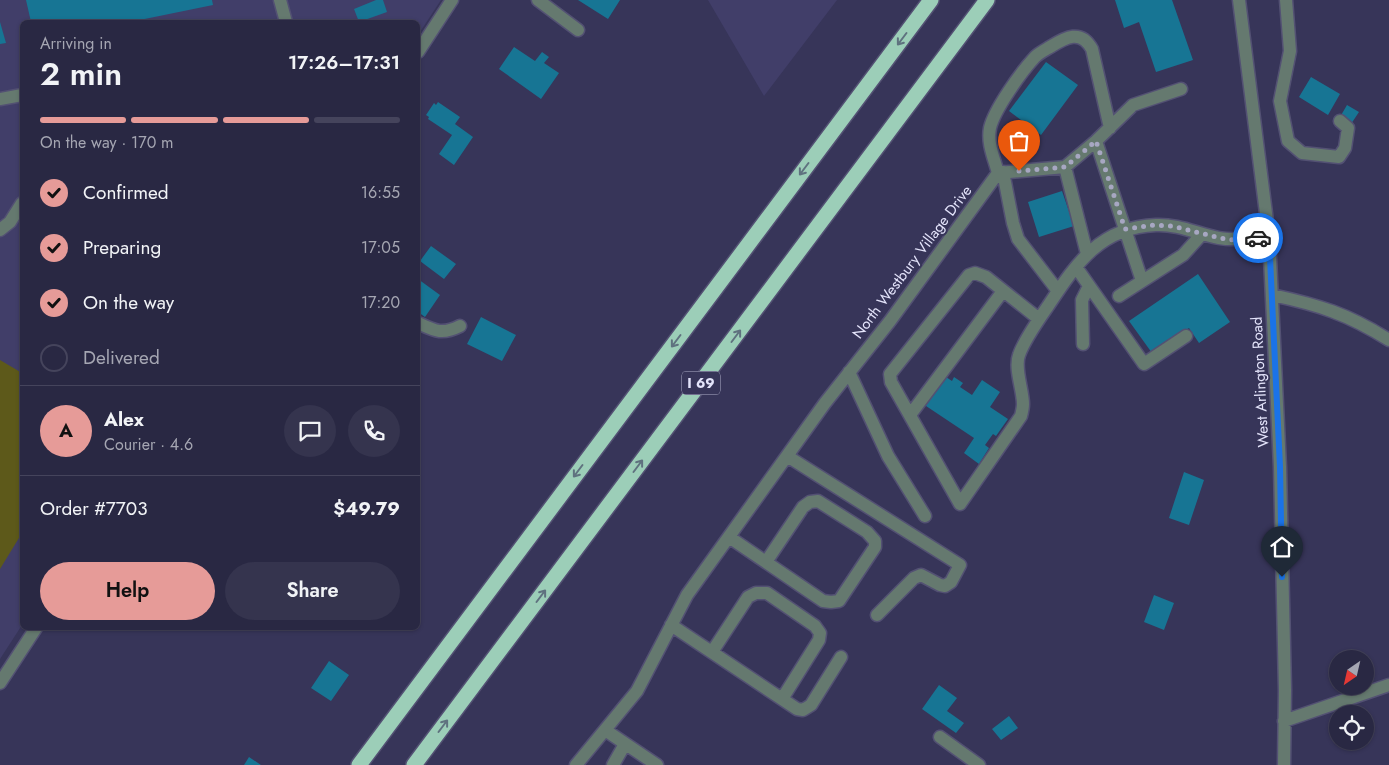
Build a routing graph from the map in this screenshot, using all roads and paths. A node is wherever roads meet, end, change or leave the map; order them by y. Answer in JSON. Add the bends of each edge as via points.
{"nodes":[{"id":1,"x":280,"y":0,"type":"edge"},
{"id":2,"x":452,"y":0,"type":"edge"},
{"id":3,"x":538,"y":0,"type":"edge"},
{"id":4,"x":931,"y":0,"type":"edge"},
{"id":5,"x":987,"y":0,"type":"edge"},
{"id":6,"x":1239,"y":0,"type":"edge"},
{"id":7,"x":1286,"y":0,"type":"edge"},
{"id":8,"x":285,"y":20,"type":"edge"},
{"id":9,"x":578,"y":30,"type":"dead end"},
{"id":10,"x":420,"y":49,"type":"edge"},
{"id":11,"x":1180,"y":89,"type":"dead end"},
{"id":12,"x":20,"y":95,"type":"edge"},
{"id":13,"x":0,"y":99,"type":"edge"},
{"id":14,"x":1340,"y":122,"type":"dead end"},
{"id":15,"x":1110,"y":128,"type":"junction"},
{"id":16,"x":1096,"y":141,"type":"junction"},
{"id":17,"x":1065,"y":167,"type":"junction"},
{"id":18,"x":1001,"y":172,"type":"junction"},
{"id":19,"x":20,"y":207,"type":"edge"},
{"id":20,"x":1125,"y":229,"type":"junction"},
{"id":21,"x":0,"y":230,"type":"edge"},
{"id":22,"x":1202,"y":234,"type":"junction"},
{"id":23,"x":1269,"y":237,"type":"junction"},
{"id":24,"x":1087,"y":254,"type":"junction"},
{"id":25,"x":1076,"y":267,"type":"junction"},
{"id":26,"x":1142,"y":281,"type":"junction"},
{"id":27,"x":1089,"y":286,"type":"junction"},
{"id":28,"x":1003,"y":290,"type":"junction"},
{"id":29,"x":1058,"y":291,"type":"junction"},
{"id":30,"x":1272,"y":295,"type":"junction"},
{"id":31,"x":1119,"y":296,"type":"dead end"},
{"id":32,"x":1039,"y":319,"type":"junction"},
{"id":33,"x":420,"y":324,"type":"edge"},
{"id":34,"x":460,"y":326,"type":"dead end"},
{"id":35,"x":1186,"y":336,"type":"dead end"},
{"id":36,"x":1389,"y":340,"type":"edge"},
{"id":37,"x":1083,"y":344,"type":"dead end"},
{"id":38,"x":849,"y":372,"type":"junction"},
{"id":39,"x":910,"y":415,"type":"junction"},
{"id":40,"x":787,"y":456,"type":"junction"},
{"id":41,"x":858,"y":501,"type":"junction"},
{"id":42,"x":925,"y":516,"type":"dead end"},
{"id":43,"x":846,"y":519,"type":"junction"},
{"id":44,"x":729,"y":537,"type":"junction"},
{"id":45,"x":766,"y":562,"type":"junction"},
{"id":46,"x":877,"y":615,"type":"dead end"},
{"id":47,"x":671,"y":625,"type":"junction"},
{"id":48,"x":35,"y":630,"type":"edge"},
{"id":49,"x":712,"y":652,"type":"junction"},
{"id":50,"x":842,"y":657,"type":"dead end"},
{"id":51,"x":0,"y":683,"type":"edge"},
{"id":52,"x":1389,"y":685,"type":"edge"},
{"id":53,"x":782,"y":699,"type":"junction"},
{"id":54,"x":1284,"y":721,"type":"junction"},
{"id":55,"x":605,"y":730,"type":"junction"},
{"id":56,"x":940,"y":737,"type":"dead end"},
{"id":57,"x":625,"y":744,"type":"junction"},
{"id":58,"x":358,"y":765,"type":"edge"},
{"id":59,"x":414,"y":765,"type":"edge"},
{"id":60,"x":576,"y":765,"type":"edge"},
{"id":61,"x":613,"y":765,"type":"edge"},
{"id":62,"x":657,"y":765,"type":"edge"},
{"id":63,"x":979,"y":765,"type":"edge"},
{"id":64,"x":1284,"y":765,"type":"edge"}],
"edges":[{"from":1,"to":8,"type":"street"},
{"from":2,"to":10,"type":"street"},
{"from":3,"to":9,"type":"street"},
{"from":4,"to":58,"type":"highway","one_way":true},
{"from":59,"to":5,"type":"highway","number":"I 69","one_way":true},
{"from":6,"to":23,"type":"street","name":"West Arlington Road"},
{"from":7,"to":14,"type":"street","via":[[1290,52],[1280,101],[1288,140],[1302,153],[1339,157],[1345,148],[1348,128]]},
{"from":11,"to":15,"type":"street","via":[[1133,105]]},
{"from":12,"to":13,"type":"street"},
{"from":15,"to":16,"type":"street"},
{"from":15,"to":18,"type":"street","via":[[1089,43],[1075,37],[1065,38],[1036,56],[994,116],[990,144]]},
{"from":16,"to":17,"type":"street"},
{"from":16,"to":20,"type":"street"},
{"from":17,"to":18,"type":"street"},
{"from":17,"to":24,"type":"street"},
{"from":18,"to":29,"type":"street","via":[[1018,239]]},
{"from":18,"to":38,"type":"street","name":"North Westbury Village Drive"},
{"from":19,"to":21,"type":"street"},
{"from":20,"to":22,"type":"street","via":[[1172,226]]},
{"from":20,"to":24,"type":"street"},
{"from":20,"to":26,"type":"street"},
{"from":22,"to":23,"type":"street","via":[[1234,240]]},
{"from":22,"to":26,"type":"street","via":[[1183,255]]},
{"from":23,"to":30,"type":"street","name":"West Arlington Road"},
{"from":24,"to":25,"type":"street"},
{"from":25,"to":27,"type":"street"},
{"from":25,"to":29,"type":"street"},
{"from":26,"to":31,"type":"street"},
{"from":27,"to":35,"type":"street","via":[[1144,364]]},
{"from":27,"to":37,"type":"street","via":[[1082,300]]},
{"from":28,"to":32,"type":"street"},
{"from":28,"to":39,"type":"street"},
{"from":28,"to":39,"type":"street","via":[[986,277],[975,273],[969,275],[890,374],[889,378]]},
{"from":29,"to":32,"type":"street"},
{"from":30,"to":36,"type":"street","via":[[1339,312]]},
{"from":30,"to":54,"type":"street","name":"West Arlington Road","via":[[1280,467]]},
{"from":32,"to":39,"type":"street","via":[[1018,356],[1023,405],[1021,416],[960,504]]},
{"from":33,"to":34,"type":"street","via":[[449,331]]},
{"from":38,"to":40,"type":"street","name":"North Westbury Village Drive"},
{"from":38,"to":42,"type":"street","via":[[888,456]]},
{"from":40,"to":41,"type":"street"},
{"from":40,"to":44,"type":"street","name":"North Westbury Village Drive"},
{"from":41,"to":43,"type":"street"},
{"from":41,"to":46,"type":"street","via":[[960,566],[946,586],[921,575],[914,578]]},
{"from":43,"to":45,"type":"street","via":[[818,501],[810,502],[803,506]]},
{"from":43,"to":45,"type":"street","via":[[867,532],[875,541],[875,547],[839,601],[823,601]]},
{"from":44,"to":45,"type":"street"},
{"from":44,"to":47,"type":"street","name":"North Westbury Village Drive","via":[[686,595]]},
{"from":47,"to":49,"type":"street"},
{"from":47,"to":55,"type":"street","name":"North Westbury Village Drive","via":[[637,691]]},
{"from":48,"to":51,"type":"street"},
{"from":49,"to":53,"type":"street"},
{"from":49,"to":53,"type":"street","via":[[748,597],[767,593],[816,626],[820,633],[819,640]]},
{"from":50,"to":53,"type":"street","via":[[811,705],[803,710],[797,709]]},
{"from":52,"to":54,"type":"street"},
{"from":54,"to":64,"type":"street","name":"West Arlington Road"},
{"from":55,"to":57,"type":"street"},
{"from":55,"to":60,"type":"street","name":"North Westbury Village Drive"},
{"from":56,"to":63,"type":"street"},
{"from":57,"to":61,"type":"street"},
{"from":57,"to":62,"type":"street"}]}
